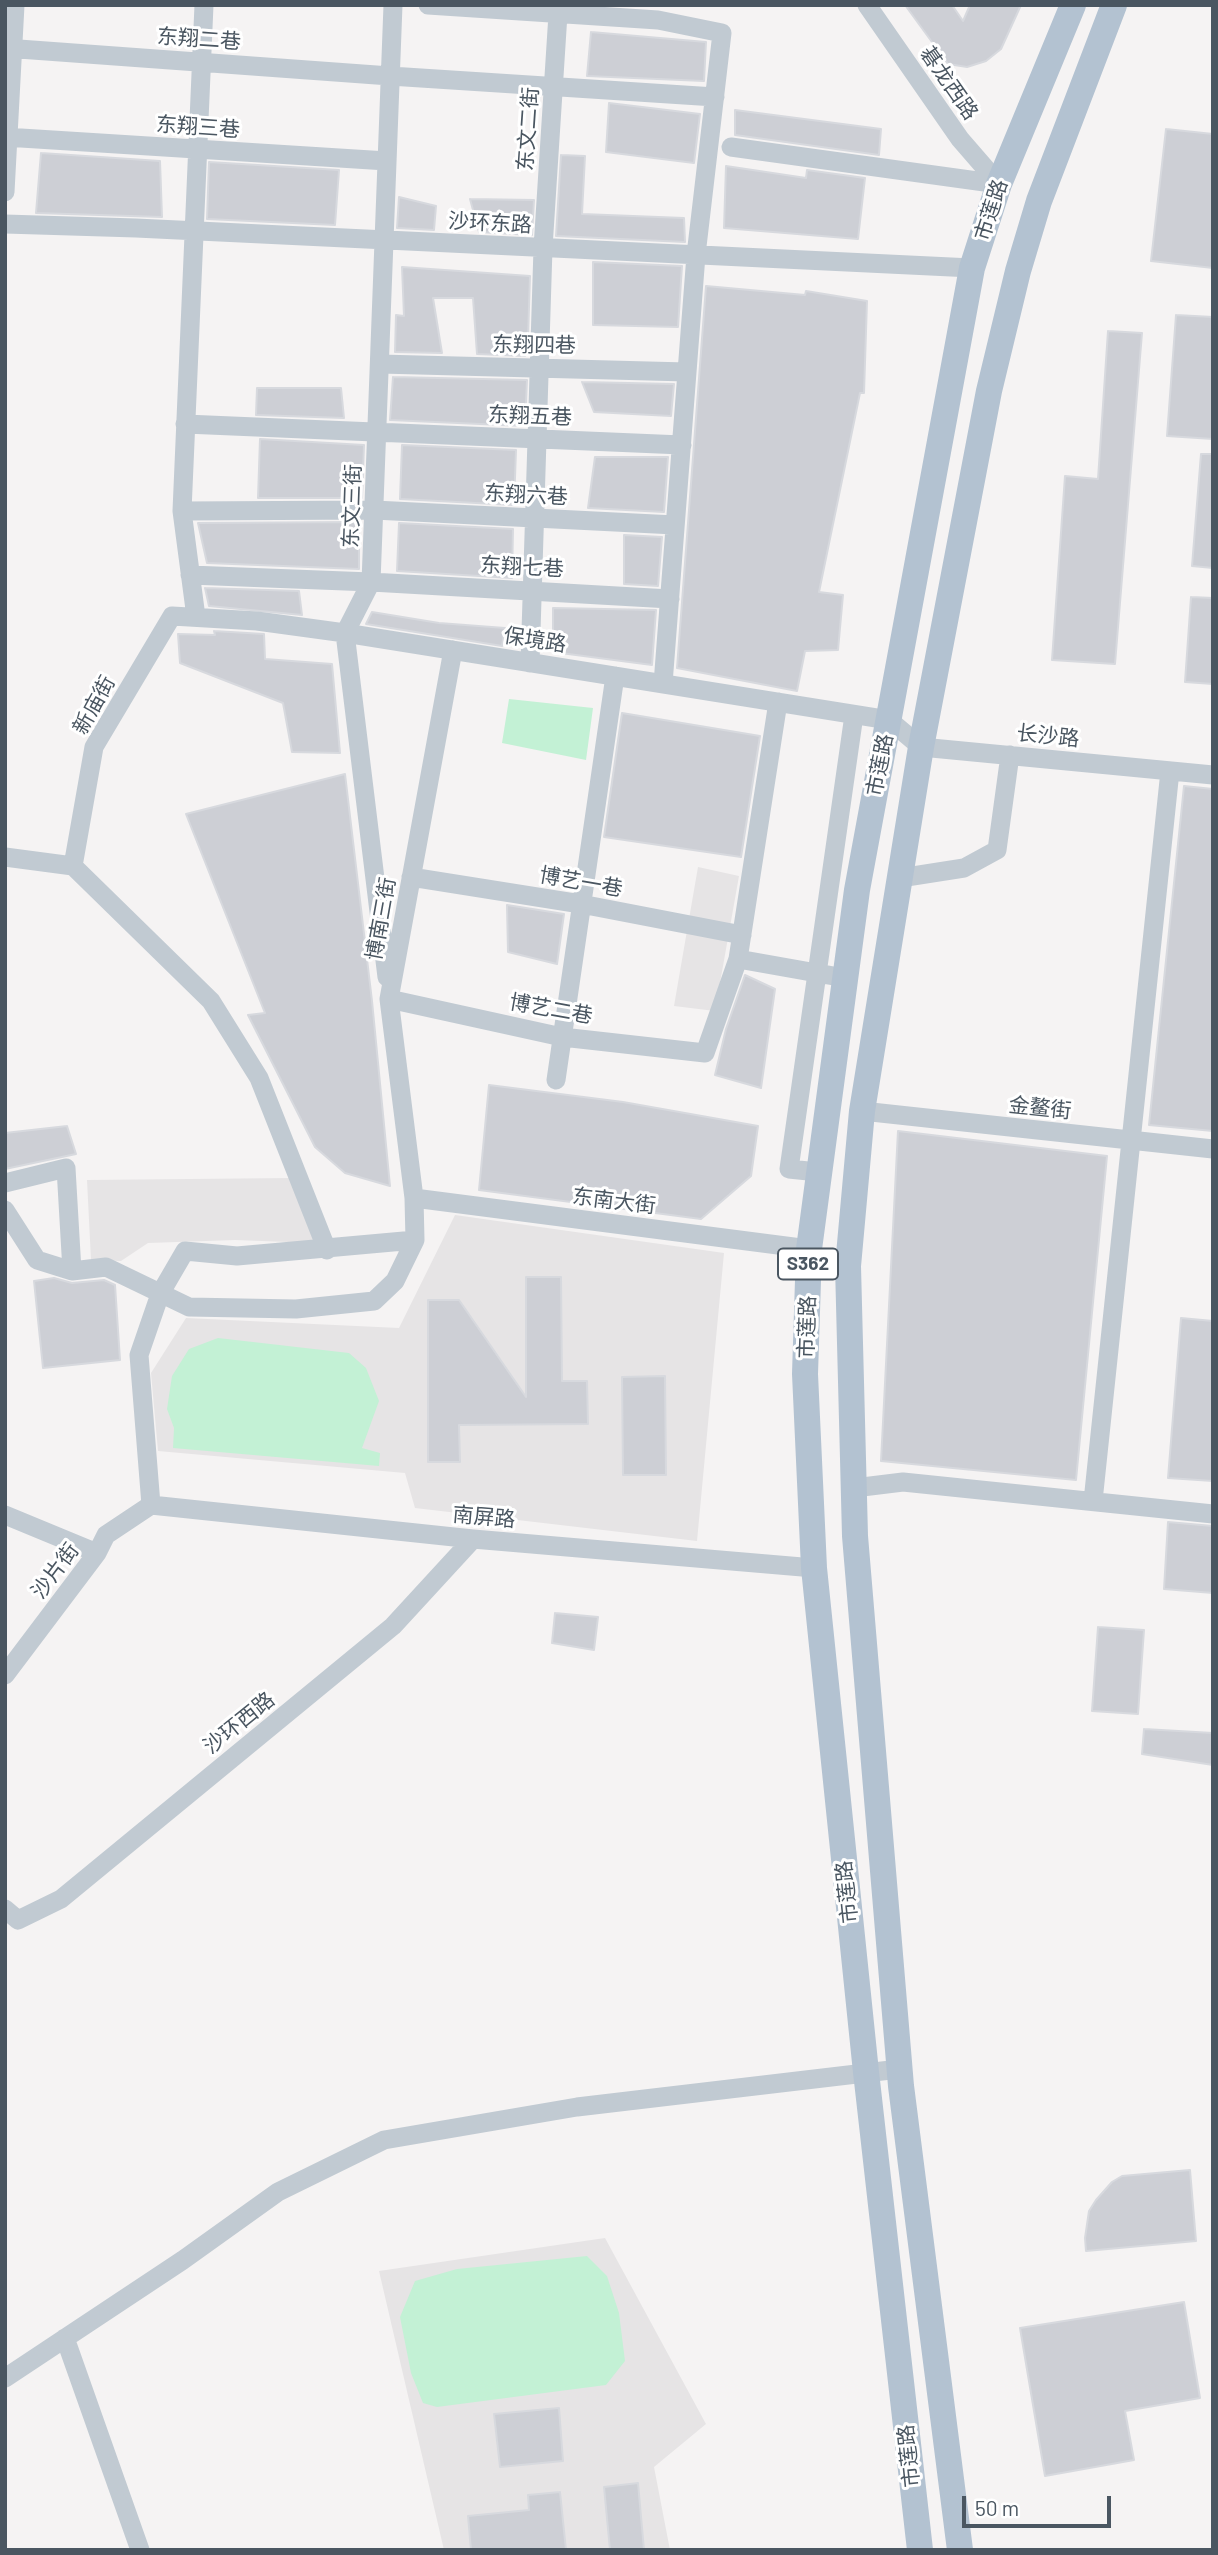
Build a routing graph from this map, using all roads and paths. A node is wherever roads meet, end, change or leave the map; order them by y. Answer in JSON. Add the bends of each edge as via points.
{"nodes":[{"id":1,"x":15,"y":5,"type":"edge"},
{"id":2,"x":204,"y":5,"type":"edge"},
{"id":3,"x":393,"y":5,"type":"edge"},
{"id":4,"x":428,"y":5,"type":"edge"},
{"id":5,"x":867,"y":5,"type":"edge"},
{"id":6,"x":1073,"y":5,"type":"edge"},
{"id":7,"x":1114,"y":5,"type":"edge"},
{"id":8,"x":558,"y":14,"type":"junction"},
{"id":9,"x":5,"y":48,"type":"edge"},
{"id":10,"x":201,"y":62,"type":"junction"},
{"id":11,"x":390,"y":76,"type":"junction"},
{"id":12,"x":715,"y":97,"type":"junction"},
{"id":13,"x":7,"y":137,"type":"edge"},
{"id":14,"x":731,"y":147,"type":"dead end"},
{"id":15,"x":197,"y":149,"type":"junction"},
{"id":16,"x":387,"y":161,"type":"junction"},
{"id":17,"x":999,"y":184,"type":"junction"},
{"id":18,"x":5,"y":192,"type":"edge"},
{"id":19,"x":5,"y":224,"type":"edge"},
{"id":20,"x":193,"y":231,"type":"junction"},
{"id":21,"x":384,"y":240,"type":"junction"},
{"id":22,"x":543,"y":248,"type":"junction"},
{"id":23,"x":696,"y":256,"type":"junction"},
{"id":24,"x":972,"y":268,"type":"junction"},
{"id":25,"x":380,"y":363,"type":"junction"},
{"id":26,"x":687,"y":372,"type":"junction"},
{"id":27,"x":186,"y":424,"type":"junction"},
{"id":28,"x":377,"y":432,"type":"junction"},
{"id":29,"x":682,"y":445,"type":"junction"},
{"id":30,"x":374,"y":510,"type":"junction"},
{"id":31,"x":182,"y":511,"type":"junction"},
{"id":32,"x":676,"y":525,"type":"junction"},
{"id":33,"x":190,"y":575,"type":"junction"},
{"id":34,"x":372,"y":582,"type":"junction"},
{"id":35,"x":670,"y":599,"type":"junction"},
{"id":36,"x":172,"y":616,"type":"joint"},
{"id":37,"x":196,"y":617,"type":"junction"},
{"id":38,"x":345,"y":633,"type":"junction"},
{"id":39,"x":453,"y":650,"type":"junction"},
{"id":40,"x":530,"y":663,"type":"junction"},
{"id":41,"x":615,"y":676,"type":"junction"},
{"id":42,"x":663,"y":684,"type":"junction"},
{"id":43,"x":778,"y":702,"type":"junction"},
{"id":44,"x":854,"y":715,"type":"junction"},
{"id":45,"x":889,"y":720,"type":"junction"},
{"id":46,"x":921,"y":747,"type":"junction"},
{"id":47,"x":1010,"y":755,"type":"junction"},
{"id":48,"x":1170,"y":771,"type":"junction"},
{"id":49,"x":1213,"y":775,"type":"edge"},
{"id":50,"x":5,"y":857,"type":"edge"},
{"id":51,"x":73,"y":866,"type":"junction"},
{"id":52,"x":411,"y":877,"type":"junction"},
{"id":53,"x":900,"y":878,"type":"junction"},
{"id":54,"x":581,"y":904,"type":"junction"},
{"id":55,"x":742,"y":935,"type":"junction"},
{"id":56,"x":738,"y":960,"type":"junction"},
{"id":57,"x":845,"y":978,"type":"junction"},
{"id":58,"x":389,"y":999,"type":"junction"},
{"id":59,"x":562,"y":1037,"type":"junction"},
{"id":60,"x":556,"y":1080,"type":"dead end"},
{"id":61,"x":862,"y":1111,"type":"junction"},
{"id":62,"x":1129,"y":1141,"type":"junction"},
{"id":63,"x":1213,"y":1149,"type":"edge"},
{"id":64,"x":818,"y":1172,"type":"junction"},
{"id":65,"x":5,"y":1182,"type":"edge"},
{"id":66,"x":414,"y":1198,"type":"junction"},
{"id":67,"x":5,"y":1209,"type":"edge"},
{"id":68,"x":415,"y":1240,"type":"junction"},
{"id":69,"x":809,"y":1249,"type":"junction"},
{"id":70,"x":327,"y":1250,"type":"junction"},
{"id":71,"x":72,"y":1271,"type":"junction"},
{"id":72,"x":160,"y":1294,"type":"junction"},
{"id":73,"x":854,"y":1488,"type":"junction"},
{"id":74,"x":1093,"y":1502,"type":"junction"},
{"id":75,"x":151,"y":1505,"type":"junction"},
{"id":76,"x":1213,"y":1514,"type":"edge"},
{"id":77,"x":5,"y":1515,"type":"edge"},
{"id":78,"x":473,"y":1539,"type":"junction"},
{"id":79,"x":97,"y":1553,"type":"junction"},
{"id":80,"x":814,"y":1568,"type":"junction"},
{"id":81,"x":5,"y":1675,"type":"edge"},
{"id":82,"x":11,"y":1914,"type":"edge"},
{"id":83,"x":899,"y":2069,"type":"junction"},
{"id":84,"x":866,"y":2072,"type":"junction"},
{"id":85,"x":65,"y":2338,"type":"junction"},
{"id":86,"x":5,"y":2378,"type":"edge"},
{"id":87,"x":140,"y":2550,"type":"edge"},
{"id":88,"x":920,"y":2550,"type":"edge"},
{"id":89,"x":961,"y":2550,"type":"edge"}],
"edges":[{"from":1,"to":13,"type":"street"},
{"from":2,"to":10,"type":"street"},
{"from":3,"to":11,"type":"street","name":"东文三街"},
{"from":4,"to":8,"type":"street"},
{"from":5,"to":17,"type":"street","name":"碁龙西路","via":[[960,139]]},
{"from":6,"to":17,"type":"main road","name":"市莲路","number":"S362"},
{"from":7,"to":46,"type":"main road","name":"市莲路","number":"S362","via":[[1039,201],[1018,271],[989,391]]},
{"from":8,"to":12,"type":"street","via":[[658,20],[722,33]]},
{"from":8,"to":22,"type":"street","name":"东文二街"},
{"from":9,"to":10,"type":"street","name":"东翔二巷"},
{"from":10,"to":11,"type":"street","name":"东翔二巷"},
{"from":10,"to":15,"type":"street"},
{"from":11,"to":12,"type":"street","name":"东翔二巷"},
{"from":11,"to":16,"type":"street","name":"东文三街"},
{"from":12,"to":23,"type":"street"},
{"from":13,"to":15,"type":"street","name":"东翔三巷"},
{"from":13,"to":18,"type":"street"},
{"from":14,"to":17,"type":"street"},
{"from":15,"to":16,"type":"street","name":"东翔三巷"},
{"from":15,"to":20,"type":"street"},
{"from":16,"to":21,"type":"street","name":"东文三街"},
{"from":17,"to":24,"type":"main road","name":"市莲路","number":"S362"},
{"from":19,"to":20,"type":"street","name":"沙环东路"},
{"from":20,"to":21,"type":"street","name":"沙环东路"},
{"from":20,"to":27,"type":"street"},
{"from":21,"to":22,"type":"street","name":"沙环东路"},
{"from":21,"to":25,"type":"street","name":"东文三街"},
{"from":22,"to":23,"type":"street","name":"沙环东路"},
{"from":22,"to":40,"type":"street","name":"东文二街"},
{"from":23,"to":24,"type":"street","name":"沙环东路"},
{"from":23,"to":26,"type":"street"},
{"from":24,"to":45,"type":"main road","name":"市莲路","number":"S362"},
{"from":25,"to":26,"type":"street","name":"东翔四巷"},
{"from":25,"to":28,"type":"street","name":"东文三街"},
{"from":26,"to":29,"type":"street"},
{"from":27,"to":28,"type":"street","name":"东翔五巷"},
{"from":27,"to":31,"type":"street"},
{"from":28,"to":29,"type":"street","name":"东翔五巷"},
{"from":28,"to":30,"type":"street","name":"东文三街"},
{"from":29,"to":32,"type":"street"},
{"from":30,"to":31,"type":"street","name":"东翔六巷"},
{"from":30,"to":32,"type":"street","name":"东翔六巷"},
{"from":30,"to":34,"type":"street","name":"东文三街"},
{"from":31,"to":33,"type":"street"},
{"from":32,"to":35,"type":"street"},
{"from":33,"to":34,"type":"street","name":"东翔七巷"},
{"from":33,"to":37,"type":"street"},
{"from":34,"to":35,"type":"street","name":"东翔七巷"},
{"from":34,"to":38,"type":"street","name":"东文三街"},
{"from":35,"to":42,"type":"street"},
{"from":36,"to":37,"type":"street","name":"保境路"},
{"from":36,"to":51,"type":"street","name":"新庙街","via":[[94,747]]},
{"from":37,"to":38,"type":"street","name":"保境路"},
{"from":38,"to":39,"type":"street","name":"保境路"},
{"from":38,"to":58,"type":"street"},
{"from":39,"to":40,"type":"street","name":"保境路"},
{"from":39,"to":52,"type":"street","name":"博南三街"},
{"from":40,"to":41,"type":"street","name":"保境路"},
{"from":41,"to":42,"type":"street","name":"保境路"},
{"from":41,"to":54,"type":"street"},
{"from":42,"to":43,"type":"street","name":"保境路"},
{"from":43,"to":44,"type":"street","name":"保境路"},
{"from":43,"to":55,"type":"street"},
{"from":43,"to":56,"type":"street"},
{"from":44,"to":45,"type":"street","name":"保境路"},
{"from":44,"to":64,"type":"street","via":[[789,1169]]},
{"from":45,"to":46,"type":"street"},
{"from":45,"to":57,"type":"main road","name":"市莲路","number":"S362"},
{"from":46,"to":47,"type":"street","name":"长沙路"},
{"from":46,"to":53,"type":"main road","name":"市莲路","number":"S362"},
{"from":47,"to":48,"type":"street","name":"长沙路"},
{"from":47,"to":53,"type":"street","via":[[997,850],[964,868]]},
{"from":48,"to":49,"type":"street","name":"长沙路"},
{"from":48,"to":62,"type":"street"},
{"from":50,"to":51,"type":"street"},
{"from":51,"to":70,"type":"street","via":[[211,1001],[258,1078]]},
{"from":52,"to":54,"type":"street","name":"博艺一巷"},
{"from":52,"to":58,"type":"street","name":"博南三街"},
{"from":53,"to":61,"type":"main road","name":"市莲路","number":"S362"},
{"from":54,"to":55,"type":"street","name":"博艺一巷"},
{"from":54,"to":59,"type":"street"},
{"from":55,"to":56,"type":"street"},
{"from":56,"to":57,"type":"street"},
{"from":56,"to":59,"type":"street","name":"博艺二巷","via":[[705,1053]]},
{"from":57,"to":64,"type":"main road","name":"市莲路","number":"S362"},
{"from":58,"to":59,"type":"street","name":"博艺二巷"},
{"from":58,"to":66,"type":"street","name":"博南三街"},
{"from":59,"to":60,"type":"street"},
{"from":61,"to":62,"type":"street","name":"金鳌街"},
{"from":61,"to":73,"type":"main road","name":"市莲路","number":"S362","via":[[848,1266]]},
{"from":62,"to":63,"type":"street","name":"金鳌街"},
{"from":62,"to":74,"type":"street"},
{"from":64,"to":69,"type":"main road","name":"市莲路","number":"S362"},
{"from":65,"to":71,"type":"street","via":[[66,1168]]},
{"from":66,"to":68,"type":"street","name":"博南三街"},
{"from":66,"to":69,"type":"street","name":"东南大街"},
{"from":67,"to":71,"type":"street","via":[[37,1260]]},
{"from":68,"to":70,"type":"street"},
{"from":68,"to":72,"type":"street","via":[[395,1281],[374,1301],[296,1309],[189,1307]]},
{"from":69,"to":80,"type":"main road","name":"市莲路","number":"S362","via":[[805,1374]]},
{"from":70,"to":72,"type":"street","via":[[237,1256],[185,1251]]},
{"from":71,"to":72,"type":"street","via":[[106,1267]]},
{"from":72,"to":75,"type":"street","via":[[139,1355]]},
{"from":73,"to":74,"type":"street","via":[[903,1482]]},
{"from":73,"to":83,"type":"main road","name":"市莲路","number":"S362"},
{"from":74,"to":76,"type":"street"},
{"from":75,"to":78,"type":"street","name":"南屏路"},
{"from":75,"to":79,"type":"street","name":"沙片街","via":[[106,1535]]},
{"from":77,"to":79,"type":"street"},
{"from":78,"to":80,"type":"street","name":"南屏路"},
{"from":78,"to":82,"type":"street","name":"沙环西路","via":[[393,1626],[61,1899]]},
{"from":79,"to":81,"type":"street","name":"沙片街"},
{"from":80,"to":84,"type":"main road","name":"市莲路","number":"S362"},
{"from":83,"to":84,"type":"street"},
{"from":83,"to":89,"type":"main road","name":"市莲路","number":"S362"},
{"from":84,"to":85,"type":"street","via":[[577,2107],[384,2140],[278,2192]]},
{"from":84,"to":88,"type":"main road","name":"市莲路","number":"S362"},
{"from":85,"to":86,"type":"street"},
{"from":85,"to":87,"type":"street"}]}
